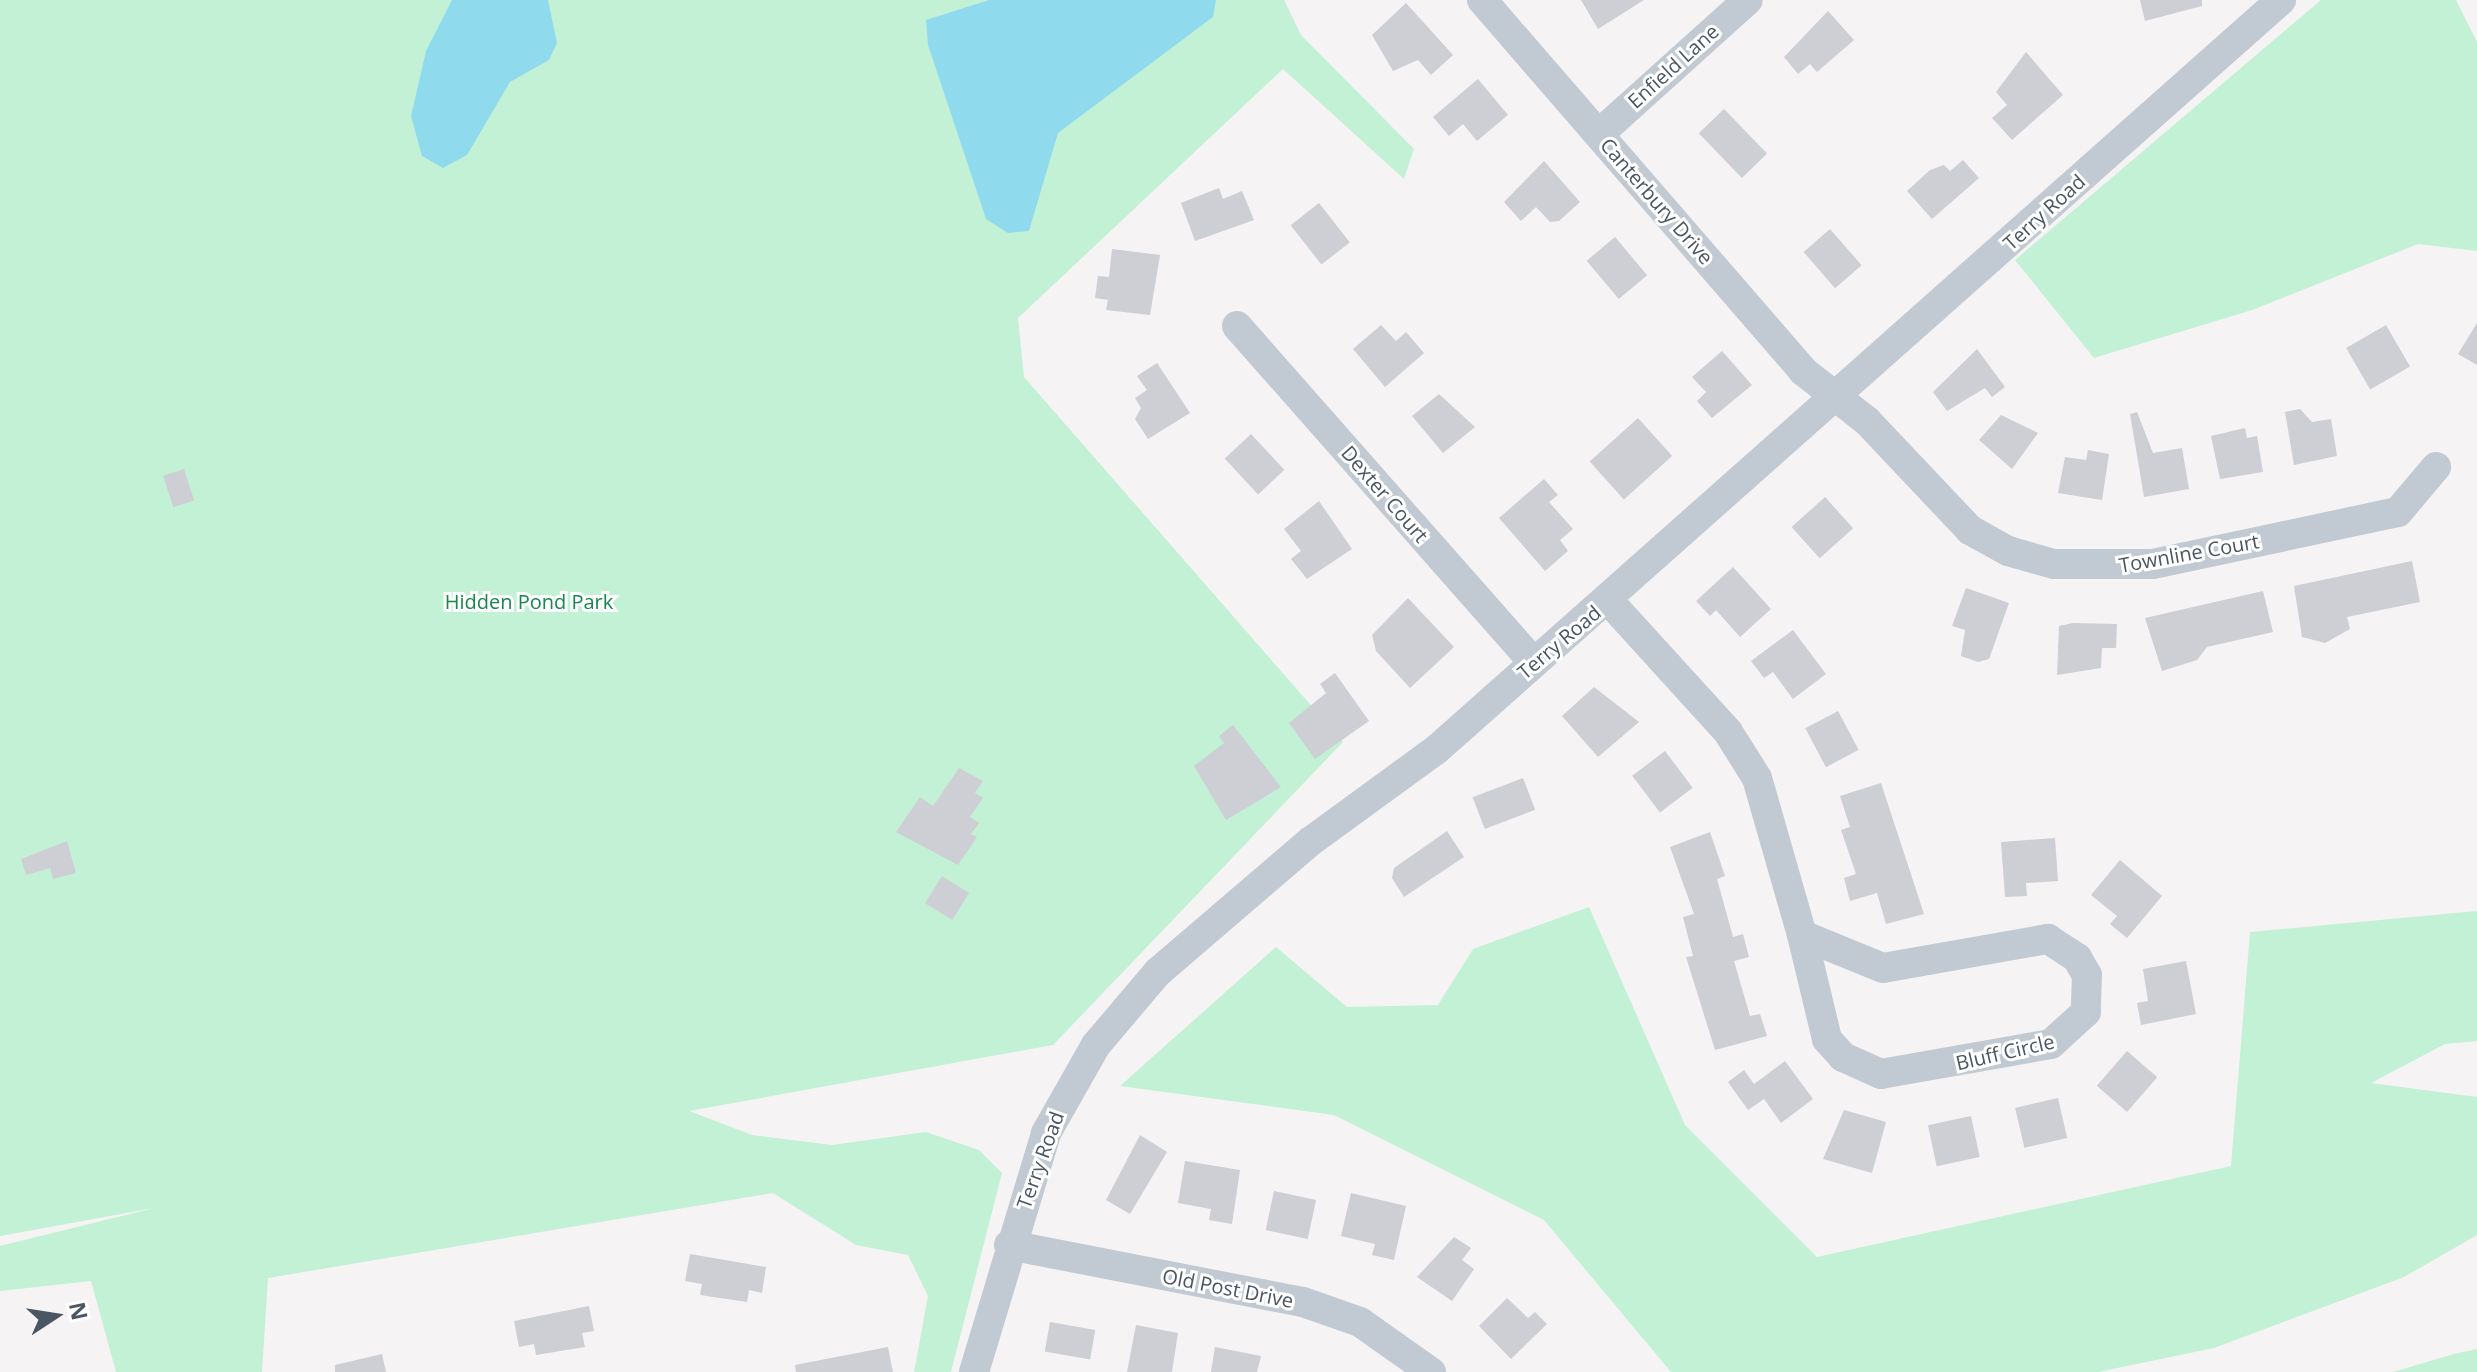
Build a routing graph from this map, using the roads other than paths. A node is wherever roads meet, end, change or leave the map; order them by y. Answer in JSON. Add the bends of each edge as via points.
{"nodes":[{"id":1,"x":1482,"y":0,"type":"edge"},
{"id":2,"x":1748,"y":0,"type":"edge"},
{"id":3,"x":2273,"y":3,"type":"edge"},
{"id":4,"x":1599,"y":134,"type":"junction"},
{"id":5,"x":1237,"y":326,"type":"dead end"},
{"id":6,"x":1837,"y":397,"type":"junction"},
{"id":7,"x":2436,"y":467,"type":"dead end"},
{"id":8,"x":1608,"y":600,"type":"junction"},
{"id":9,"x":1534,"y":663,"type":"junction"},
{"id":10,"x":1802,"y":935,"type":"junction"},
{"id":11,"x":1009,"y":1245,"type":"junction"},
{"id":12,"x":974,"y":1372,"type":"edge"},
{"id":13,"x":1431,"y":1372,"type":"edge"}],
"edges":[{"from":1,"to":4,"type":"street","name":"Canterbury Drive"},
{"from":2,"to":4,"type":"street","name":"Enfield Lane"},
{"from":3,"to":6,"type":"street","name":"Terry Road"},
{"from":4,"to":6,"type":"street","name":"Canterbury Drive","via":[[1803,371]]},
{"from":5,"to":9,"type":"street","name":"Dexter Court"},
{"from":6,"to":7,"type":"street","name":"Townline Court","via":[[1970,530],[2054,564],[2153,564],[2398,512]]},
{"from":6,"to":8,"type":"street","name":"Terry Road"},
{"from":8,"to":9,"type":"street","name":"Terry Road"},
{"from":8,"to":10,"type":"street","name":"Bluff Circle","via":[[1728,732],[1757,778]]},
{"from":9,"to":11,"type":"street","name":"Terry Road","via":[[1158,972],[1066,1091]]},
{"from":10,"to":10,"type":"street","name":"Bluff Circle","via":[[1827,1039],[1843,1057],[1881,1074],[2051,1044],[2086,1012],[2087,975],[2071,952],[2048,939],[1883,968]]},
{"from":11,"to":12,"type":"street","name":"Terry Road"},
{"from":11,"to":13,"type":"street","name":"Old Post Drive","via":[[1303,1302],[1360,1322]]}]}
